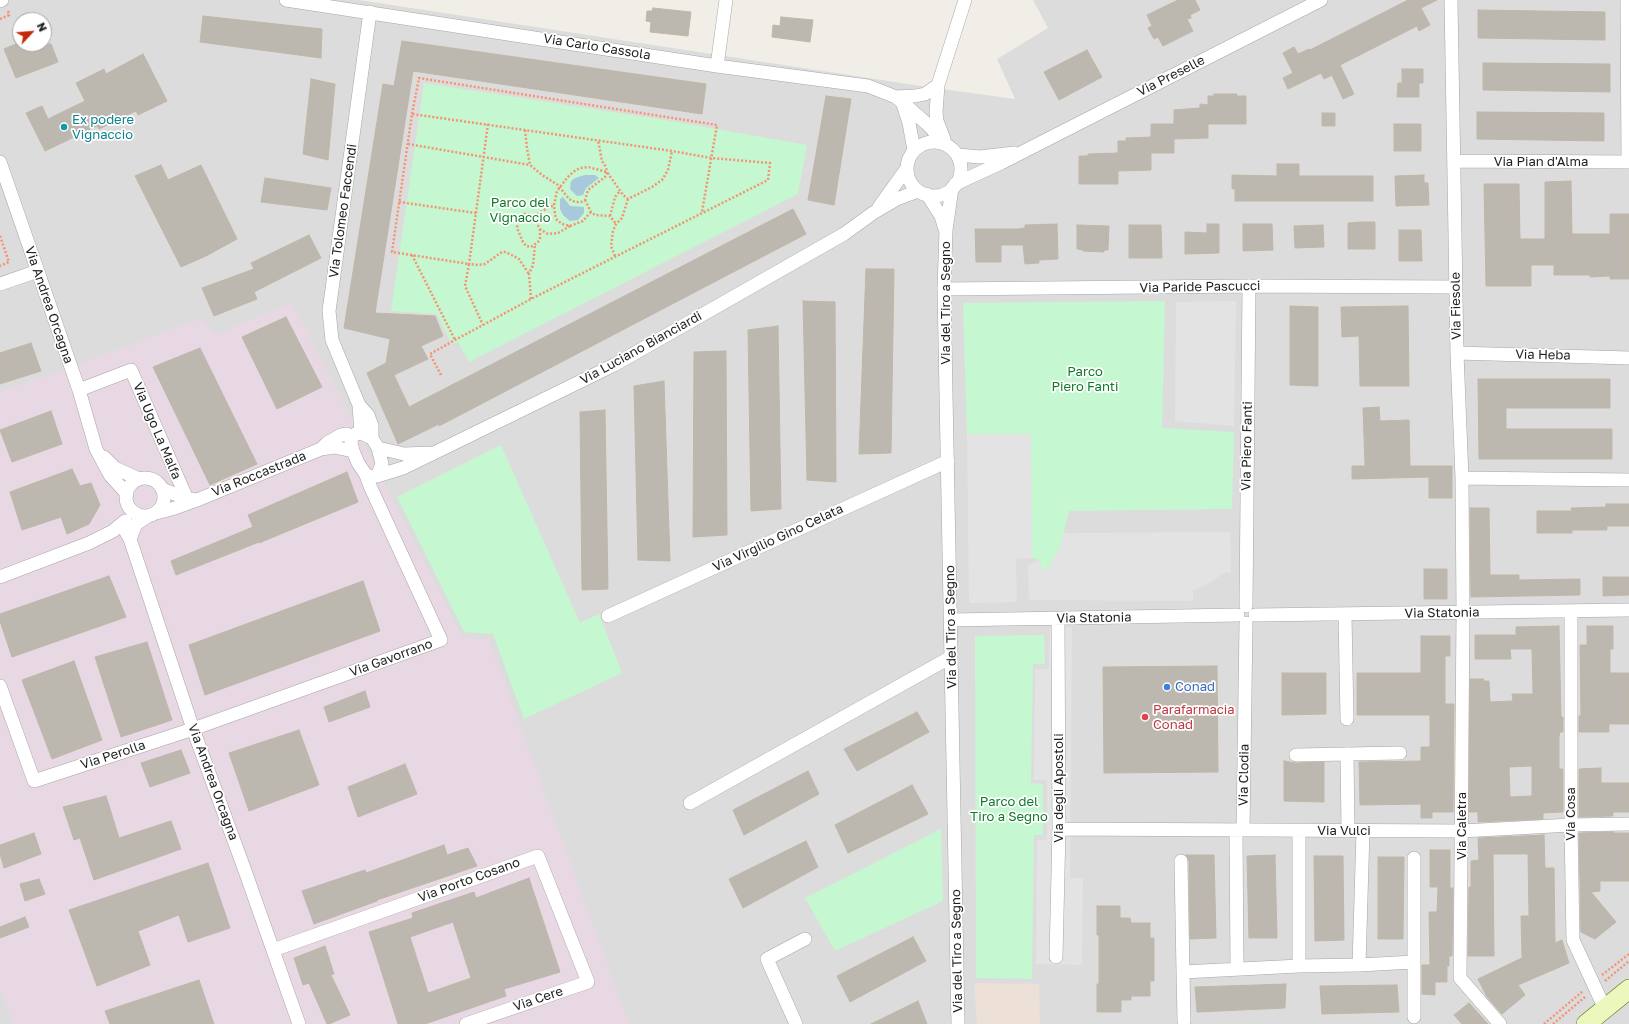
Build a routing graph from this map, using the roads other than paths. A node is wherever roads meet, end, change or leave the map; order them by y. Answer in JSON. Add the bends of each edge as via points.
{"nodes":[{"id":1,"x":286,"y":0,"type":"edge"},
{"id":2,"x":726,"y":0,"type":"edge"},
{"id":3,"x":964,"y":0,"type":"edge"},
{"id":4,"x":1321,"y":0,"type":"edge"},
{"id":5,"x":1451,"y":0,"type":"edge"},
{"id":6,"x":1627,"y":0,"type":"edge"},
{"id":7,"x":370,"y":12,"type":"junction"},
{"id":8,"x":718,"y":66,"type":"junction"},
{"id":9,"x":938,"y":85,"type":"junction"},
{"id":10,"x":899,"y":101,"type":"junction"},
{"id":11,"x":944,"y":144,"type":"junction"},
{"id":12,"x":914,"y":150,"type":"junction"},
{"id":13,"x":1022,"y":152,"type":"junction"},
{"id":14,"x":957,"y":155,"type":"junction"},
{"id":15,"x":1454,"y":161,"type":"junction"},
{"id":16,"x":0,"y":162,"type":"edge"},
{"id":17,"x":1629,"y":162,"type":"edge"},
{"id":18,"x":907,"y":168,"type":"junction"},
{"id":19,"x":954,"y":186,"type":"junction"},
{"id":20,"x":923,"y":192,"type":"junction"},
{"id":21,"x":874,"y":212,"type":"junction"},
{"id":22,"x":946,"y":230,"type":"junction"},
{"id":23,"x":38,"y":271,"type":"junction"},
{"id":24,"x":0,"y":284,"type":"edge"},
{"id":25,"x":1249,"y":286,"type":"junction"},
{"id":26,"x":1455,"y":286,"type":"junction"},
{"id":27,"x":944,"y":290,"type":"junction"},
{"id":28,"x":1457,"y":353,"type":"junction"},
{"id":29,"x":1629,"y":358,"type":"edge"},
{"id":30,"x":79,"y":390,"type":"junction"},
{"id":31,"x":366,"y":439,"type":"junction"},
{"id":32,"x":96,"y":449,"type":"junction"},
{"id":33,"x":321,"y":449,"type":"junction"},
{"id":34,"x":353,"y":451,"type":"junction"},
{"id":35,"x":434,"y":453,"type":"junction"},
{"id":36,"x":948,"y":461,"type":"junction"},
{"id":37,"x":372,"y":476,"type":"junction"},
{"id":38,"x":1462,"y":478,"type":"junction"},
{"id":39,"x":139,"y":480,"type":"junction"},
{"id":40,"x":1629,"y":480,"type":"edge"},
{"id":41,"x":162,"y":488,"type":"junction"},
{"id":42,"x":127,"y":499,"type":"junction"},
{"id":43,"x":192,"y":499,"type":"junction"},
{"id":44,"x":152,"y":515,"type":"junction"},
{"id":45,"x":125,"y":521,"type":"junction"},
{"id":46,"x":130,"y":540,"type":"junction"},
{"id":47,"x":0,"y":577,"type":"edge"},
{"id":48,"x":1629,"y":610,"type":"edge"},
{"id":49,"x":1571,"y":611,"type":"junction"},
{"id":50,"x":1463,"y":613,"type":"junction"},
{"id":51,"x":1345,"y":614,"type":"junction"},
{"id":52,"x":1246,"y":615,"type":"junction"},
{"id":53,"x":608,"y":616,"type":"dead end"},
{"id":54,"x":1058,"y":619,"type":"junction"},
{"id":55,"x":951,"y":620,"type":"junction"},
{"id":56,"x":951,"y":656,"type":"junction"},
{"id":57,"x":0,"y":686,"type":"edge"},
{"id":58,"x":1347,"y":719,"type":"dead end"},
{"id":59,"x":193,"y":729,"type":"junction"},
{"id":60,"x":1400,"y":753,"type":"dead end"},
{"id":61,"x":1347,"y":754,"type":"junction"},
{"id":62,"x":1296,"y":755,"type":"dead end"},
{"id":63,"x":690,"y":804,"type":"dead end"},
{"id":64,"x":1571,"y":824,"type":"junction"},
{"id":65,"x":1629,"y":824,"type":"edge"},
{"id":66,"x":1059,"y":829,"type":"junction"},
{"id":67,"x":1239,"y":830,"type":"junction"},
{"id":68,"x":1299,"y":831,"type":"junction"},
{"id":69,"x":1348,"y":831,"type":"junction"},
{"id":70,"x":1363,"y":831,"type":"junction"},
{"id":71,"x":1462,"y":831,"type":"junction"},
{"id":72,"x":1414,"y":858,"type":"dead end"},
{"id":73,"x":1181,"y":861,"type":"dead end"},
{"id":74,"x":805,"y":939,"type":"dead end"},
{"id":75,"x":273,"y":950,"type":"junction"},
{"id":76,"x":1056,"y":957,"type":"dead end"},
{"id":77,"x":1414,"y":962,"type":"junction"},
{"id":78,"x":1359,"y":965,"type":"junction"},
{"id":79,"x":1298,"y":966,"type":"junction"},
{"id":80,"x":1237,"y":968,"type":"junction"},
{"id":81,"x":1183,"y":972,"type":"junction"},
{"id":82,"x":588,"y":982,"type":"joint"},
{"id":83,"x":1629,"y":988,"type":"edge"},
{"id":84,"x":1605,"y":1009,"type":"junction"},
{"id":85,"x":1414,"y":1016,"type":"dead end"},
{"id":86,"x":1184,"y":1021,"type":"dead end"},
{"id":87,"x":299,"y":1024,"type":"edge"},
{"id":88,"x":466,"y":1024,"type":"edge"},
{"id":89,"x":796,"y":1024,"type":"edge"},
{"id":90,"x":958,"y":1024,"type":"edge"},
{"id":91,"x":1500,"y":1024,"type":"edge"},
{"id":92,"x":1586,"y":1024,"type":"edge"}],
"edges":[{"from":1,"to":7,"type":"street","name":"Via Carlo Cassola"},
{"from":2,"to":8,"type":"street"},
{"from":3,"to":9,"type":"street"},
{"from":4,"to":13,"type":"street","name":"Via Preselle"},
{"from":5,"to":15,"type":"street","name":"Via Fiesole"},
{"from":6,"to":17,"type":"street"},
{"from":7,"to":8,"type":"street","name":"Via Carlo Cassola"},
{"from":7,"to":31,"type":"street","name":"Via Tolomeo Faccendi","via":[[329,311],[332,340],[359,405],[368,415],[372,426]]},
{"from":8,"to":10,"type":"street","name":"Via Carlo Cassola","via":[[868,86]]},
{"from":9,"to":10,"type":"street","via":[[925,94]]},
{"from":9,"to":11,"type":"street","via":[[936,103]]},
{"from":10,"to":11,"type":"street","name":"Via Carlo Cassola","via":[[933,130]]},
{"from":10,"to":12,"type":"street","via":[[909,123]]},
{"from":11,"to":12,"type":"street","via":[[926,143]]},
{"from":11,"to":14,"type":"street"},
{"from":12,"to":18,"type":"street"},
{"from":13,"to":14,"type":"street","name":"Via Preselle","via":[[980,157]]},
{"from":13,"to":19,"type":"street","name":"Via Preselle"},
{"from":14,"to":19,"type":"street","via":[[960,170]]},
{"from":15,"to":17,"type":"street","name":"Via Pian d'Alma"},
{"from":15,"to":26,"type":"street","name":"Via Fiesole"},
{"from":16,"to":23,"type":"street","name":"Via Andrea Orcagna"},
{"from":18,"to":20,"type":"street","via":[[912,184]]},
{"from":18,"to":21,"type":"street"},
{"from":19,"to":20,"type":"street","via":[[936,195]]},
{"from":19,"to":22,"type":"street","name":"Via del Tiro a Segno"},
{"from":20,"to":21,"type":"street","via":[[897,199]]},
{"from":20,"to":22,"type":"street","name":"Via del Tiro a Segno","via":[[941,216]]},
{"from":21,"to":35,"type":"street","name":"Via Luciano Bianciardi","via":[[844,234],[614,365]]},
{"from":22,"to":27,"type":"street","name":"Via del Tiro a Segno"},
{"from":23,"to":24,"type":"street"},
{"from":23,"to":30,"type":"street","name":"Via Andrea Orcagna"},
{"from":25,"to":26,"type":"street","name":"Via Paride Pascucci"},
{"from":25,"to":27,"type":"street","name":"Via Paride Pascucci"},
{"from":25,"to":52,"type":"street","name":"Via Piero Fanti"},
{"from":26,"to":28,"type":"street","name":"Via Fiesole"},
{"from":27,"to":36,"type":"street","name":"Via del Tiro a Segno"},
{"from":28,"to":29,"type":"street","name":"Via Heba"},
{"from":28,"to":38,"type":"street","name":"Via Fiesole"},
{"from":30,"to":32,"type":"street","name":"Via Andrea Orcagna"},
{"from":30,"to":43,"type":"street","name":"Via Ugo La Malfa","via":[[131,370]]},
{"from":31,"to":33,"type":"street","name":"Via Roccastrada","via":[[341,435]]},
{"from":31,"to":34,"type":"street","via":[[351,442]]},
{"from":31,"to":35,"type":"street","name":"Via Luciano Bianciardi","via":[[404,454]]},
{"from":31,"to":37,"type":"street","via":[[382,464]]},
{"from":32,"to":39,"type":"street","name":"Via Andrea Orcagna","via":[[115,468]]},
{"from":32,"to":42,"type":"street","name":"Via Andrea Orcagna"},
{"from":33,"to":34,"type":"street","name":"Via Roccastrada","via":[[334,447]]},
{"from":33,"to":43,"type":"street","name":"Via Roccastrada"},
{"from":34,"to":37,"type":"street","via":[[358,463]]},
{"from":35,"to":37,"type":"street","name":"Via Luciano Bianciardi","via":[[403,468]]},
{"from":36,"to":53,"type":"street","name":"Via Virgilio Gino Celata"},
{"from":36,"to":55,"type":"street","name":"Via del Tiro a Segno"},
{"from":37,"to":59,"type":"street","name":"Via Gavorrano","via":[[370,486],[441,640]]},
{"from":38,"to":40,"type":"street"},
{"from":38,"to":50,"type":"street","name":"Via Fiesole"},
{"from":39,"to":41,"type":"street","name":"Via Andrea Orcagna","via":[[144,478],[155,481]]},
{"from":39,"to":42,"type":"street","via":[[131,485]]},
{"from":41,"to":43,"type":"street"},
{"from":41,"to":44,"type":"street","via":[[164,499],[160,509]]},
{"from":42,"to":44,"type":"street","name":"Via Andrea Orcagna","via":[[136,514]]},
{"from":42,"to":45,"type":"street","name":"Via Andrea Orcagna"},
{"from":43,"to":44,"type":"street","name":"Via Roccastrada","via":[[175,508]]},
{"from":44,"to":46,"type":"street","via":[[136,524]]},
{"from":45,"to":46,"type":"street","name":"Via Andrea Orcagna"},
{"from":45,"to":47,"type":"street","via":[[113,531],[88,543]]},
{"from":46,"to":59,"type":"street","name":"Via Andrea Orcagna"},
{"from":48,"to":49,"type":"street","name":"Via Statonia"},
{"from":49,"to":50,"type":"street","name":"Via Statonia"},
{"from":49,"to":64,"type":"street","name":"Via Cosa"},
{"from":50,"to":51,"type":"street","name":"Via Statonia"},
{"from":50,"to":71,"type":"street","name":"Via Caletra"},
{"from":51,"to":52,"type":"street","name":"Via Statonia"},
{"from":51,"to":58,"type":"street"},
{"from":52,"to":54,"type":"street","name":"Via Statonia"},
{"from":52,"to":67,"type":"street","name":"Via Clodia"},
{"from":54,"to":55,"type":"street","name":"Via Statonia"},
{"from":54,"to":66,"type":"street","name":"Via degli Apostoli"},
{"from":55,"to":56,"type":"street","name":"Via del Tiro a Segno"},
{"from":56,"to":63,"type":"street"},
{"from":56,"to":90,"type":"street","name":"Via del Tiro a Segno"},
{"from":57,"to":59,"type":"street","name":"Via Perolla","via":[[34,781]]},
{"from":59,"to":75,"type":"street","name":"Via Andrea Orcagna"},
{"from":60,"to":61,"type":"street"},
{"from":61,"to":62,"type":"street"},
{"from":61,"to":69,"type":"street"},
{"from":64,"to":65,"type":"street","name":"Via Vulci"},
{"from":64,"to":71,"type":"street","name":"Via Vulci"},
{"from":64,"to":84,"type":"street","name":"Via Cosa","via":[[1573,940]]},
{"from":66,"to":67,"type":"street","name":"Via Vulci"},
{"from":66,"to":76,"type":"street","name":"Via degli Apostoli"},
{"from":67,"to":68,"type":"street","name":"Via Vulci"},
{"from":67,"to":80,"type":"street","name":"Via Clodia"},
{"from":68,"to":69,"type":"street","name":"Via Vulci"},
{"from":68,"to":79,"type":"street"},
{"from":69,"to":70,"type":"street","name":"Via Vulci"},
{"from":70,"to":71,"type":"street","name":"Via Vulci"},
{"from":70,"to":78,"type":"street"},
{"from":71,"to":91,"type":"street","name":"Via Caletra","via":[[1460,978]]},
{"from":72,"to":77,"type":"street"},
{"from":73,"to":81,"type":"street"},
{"from":74,"to":89,"type":"street","via":[[766,959]]},
{"from":75,"to":82,"type":"street","name":"Via Porto Cosano","via":[[538,856]]},
{"from":75,"to":87,"type":"street","name":"Via Andrea Orcagna"},
{"from":77,"to":78,"type":"street"},
{"from":77,"to":85,"type":"street"},
{"from":78,"to":79,"type":"street"},
{"from":79,"to":80,"type":"street"},
{"from":80,"to":81,"type":"street"},
{"from":81,"to":86,"type":"street"},
{"from":82,"to":88,"type":"street","name":"Via Cere"},
{"from":83,"to":84,"type":"main road"},
{"from":84,"to":92,"type":"main road"}]}
